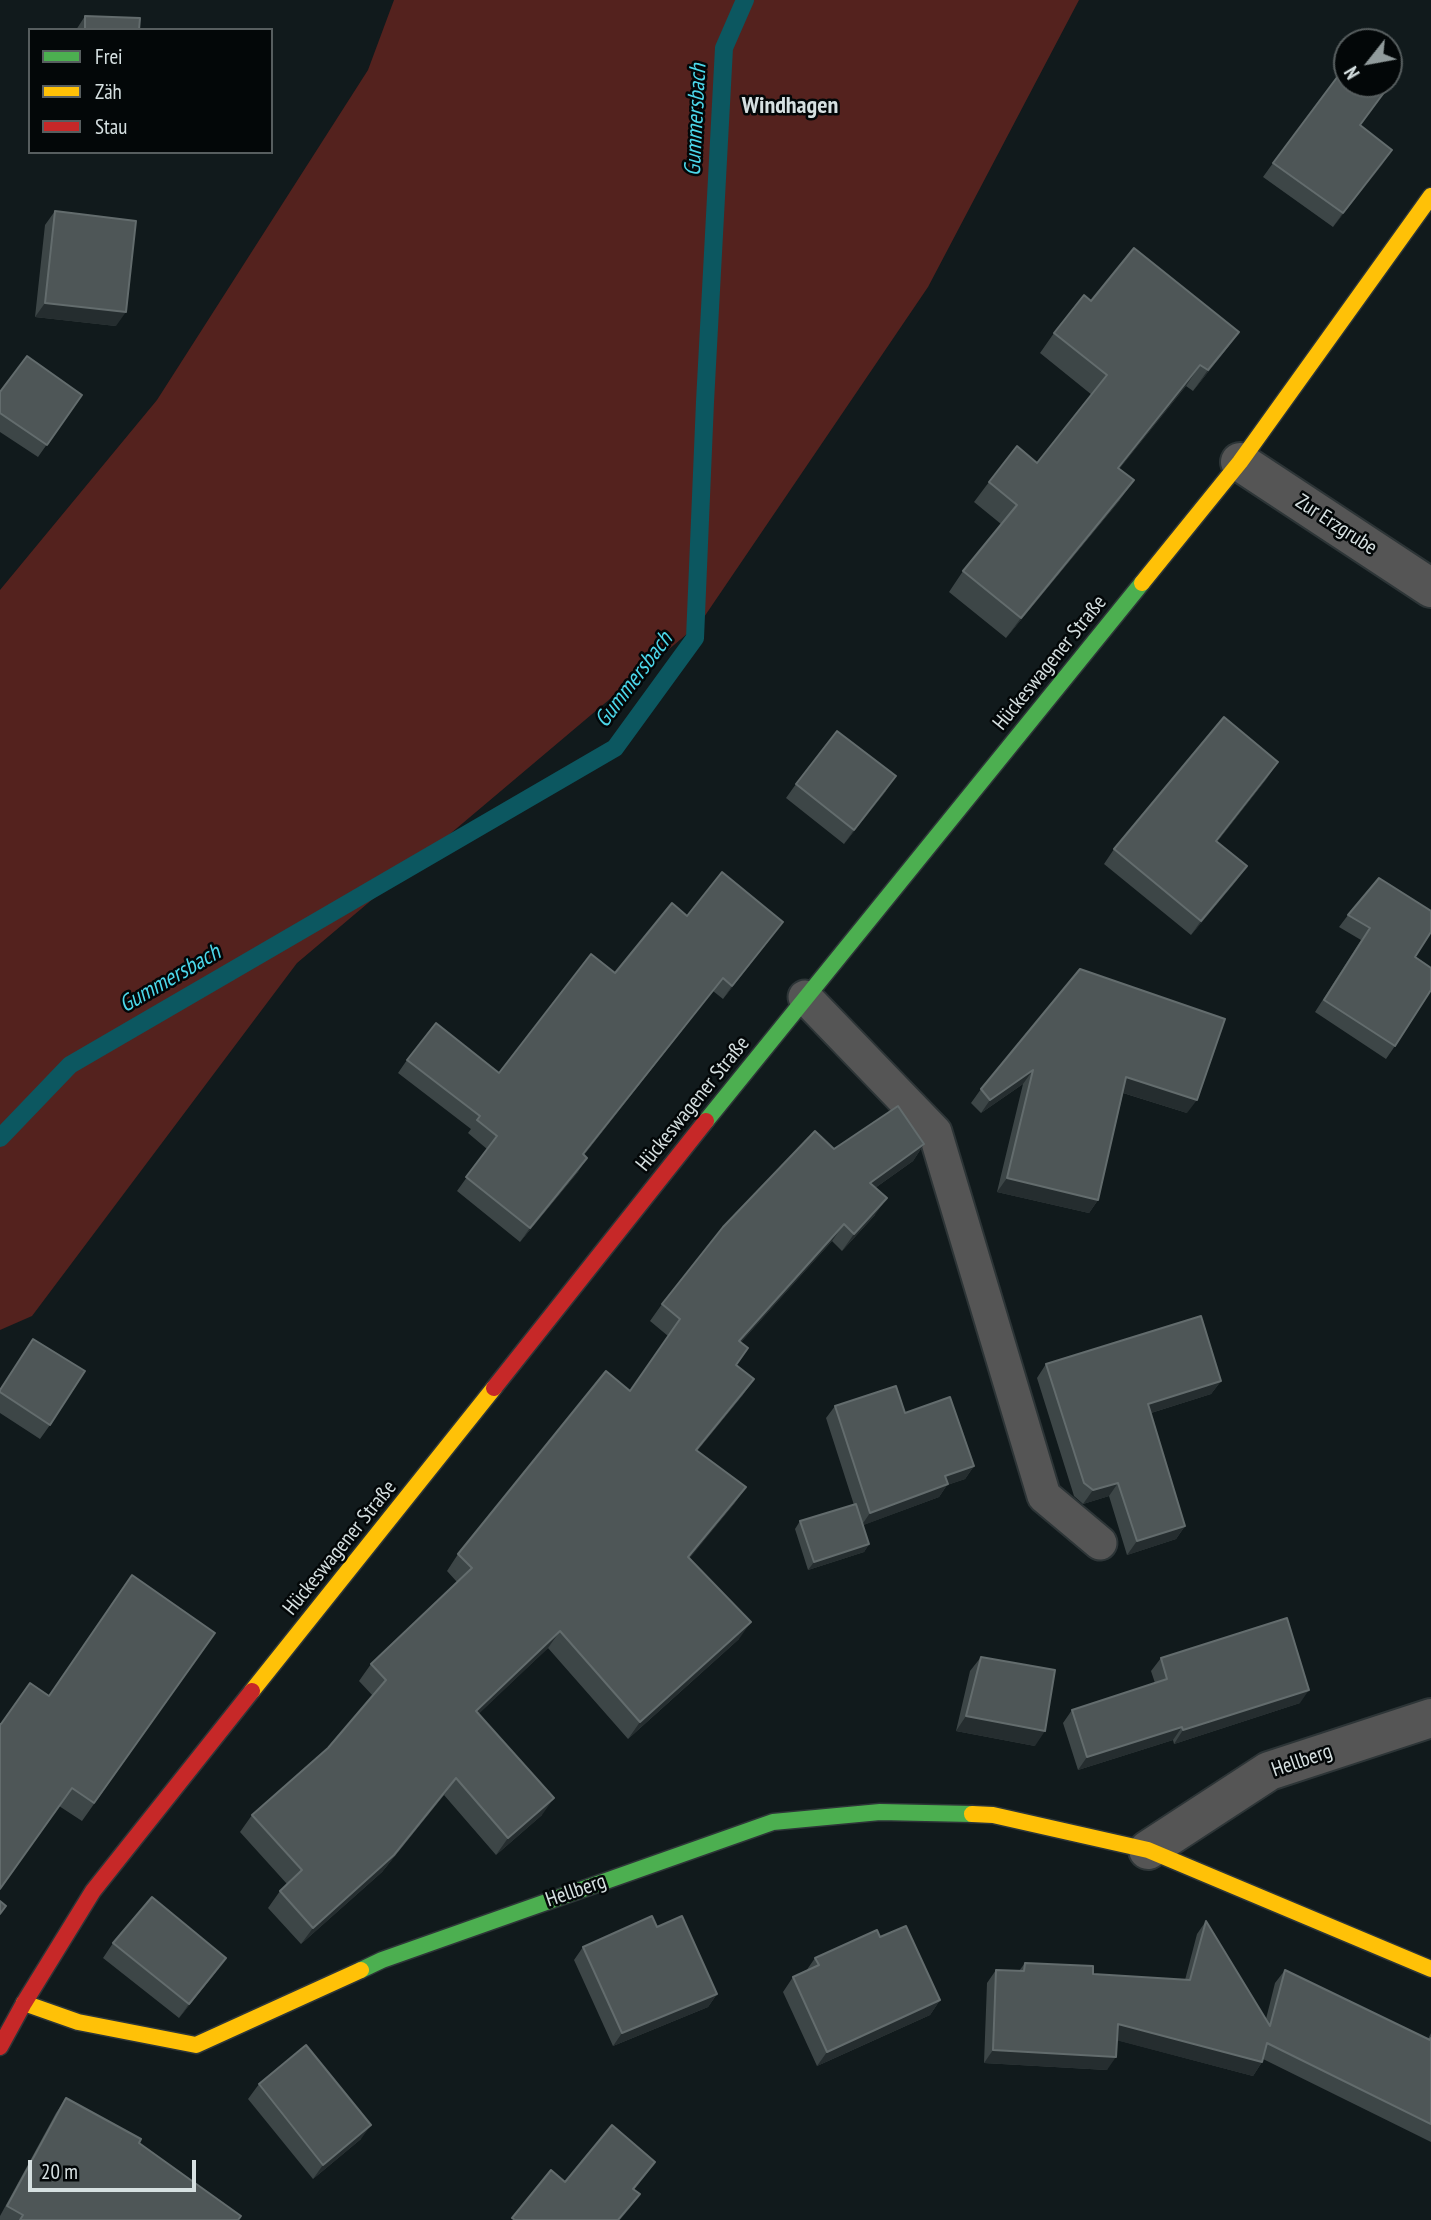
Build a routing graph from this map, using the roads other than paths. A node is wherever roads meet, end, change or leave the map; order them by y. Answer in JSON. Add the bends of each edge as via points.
{"nodes":[{"id":1,"x":1429,"y":205,"type":"edge"},
{"id":2,"x":1240,"y":462,"type":"junction"},
{"id":3,"x":1431,"y":588,"type":"edge"},
{"id":4,"x":805,"y":997,"type":"junction"},
{"id":5,"x":1100,"y":1543,"type":"dead end"},
{"id":6,"x":1431,"y":1718,"type":"edge"},
{"id":7,"x":1148,"y":1850,"type":"junction"},
{"id":8,"x":1431,"y":1969,"type":"edge"},
{"id":9,"x":24,"y":2003,"type":"junction"},
{"id":10,"x":0,"y":2047,"type":"edge"}],
"edges":[{"from":1,"to":2,"type":"street","name":"Hückeswagener Straße"},
{"from":2,"to":3,"type":"street","name":"Zur Erzgrube"},
{"from":2,"to":4,"type":"street","name":"Hückeswagener Straße"},
{"from":4,"to":5,"type":"lane","via":[[936,1132],[1044,1496]]},
{"from":4,"to":9,"type":"street","name":"Hückeswagener Straße","via":[[93,1891]]},
{"from":6,"to":7,"type":"street","name":"Hellberg","via":[[1269,1771]]},
{"from":7,"to":8,"type":"street","name":"Hellberg"},
{"from":7,"to":9,"type":"street","name":"Hellberg","via":[[993,1815],[880,1812],[774,1822],[382,1959],[196,2045],[78,2022]]},
{"from":9,"to":10,"type":"street","name":"Hückeswagener Straße"}]}
